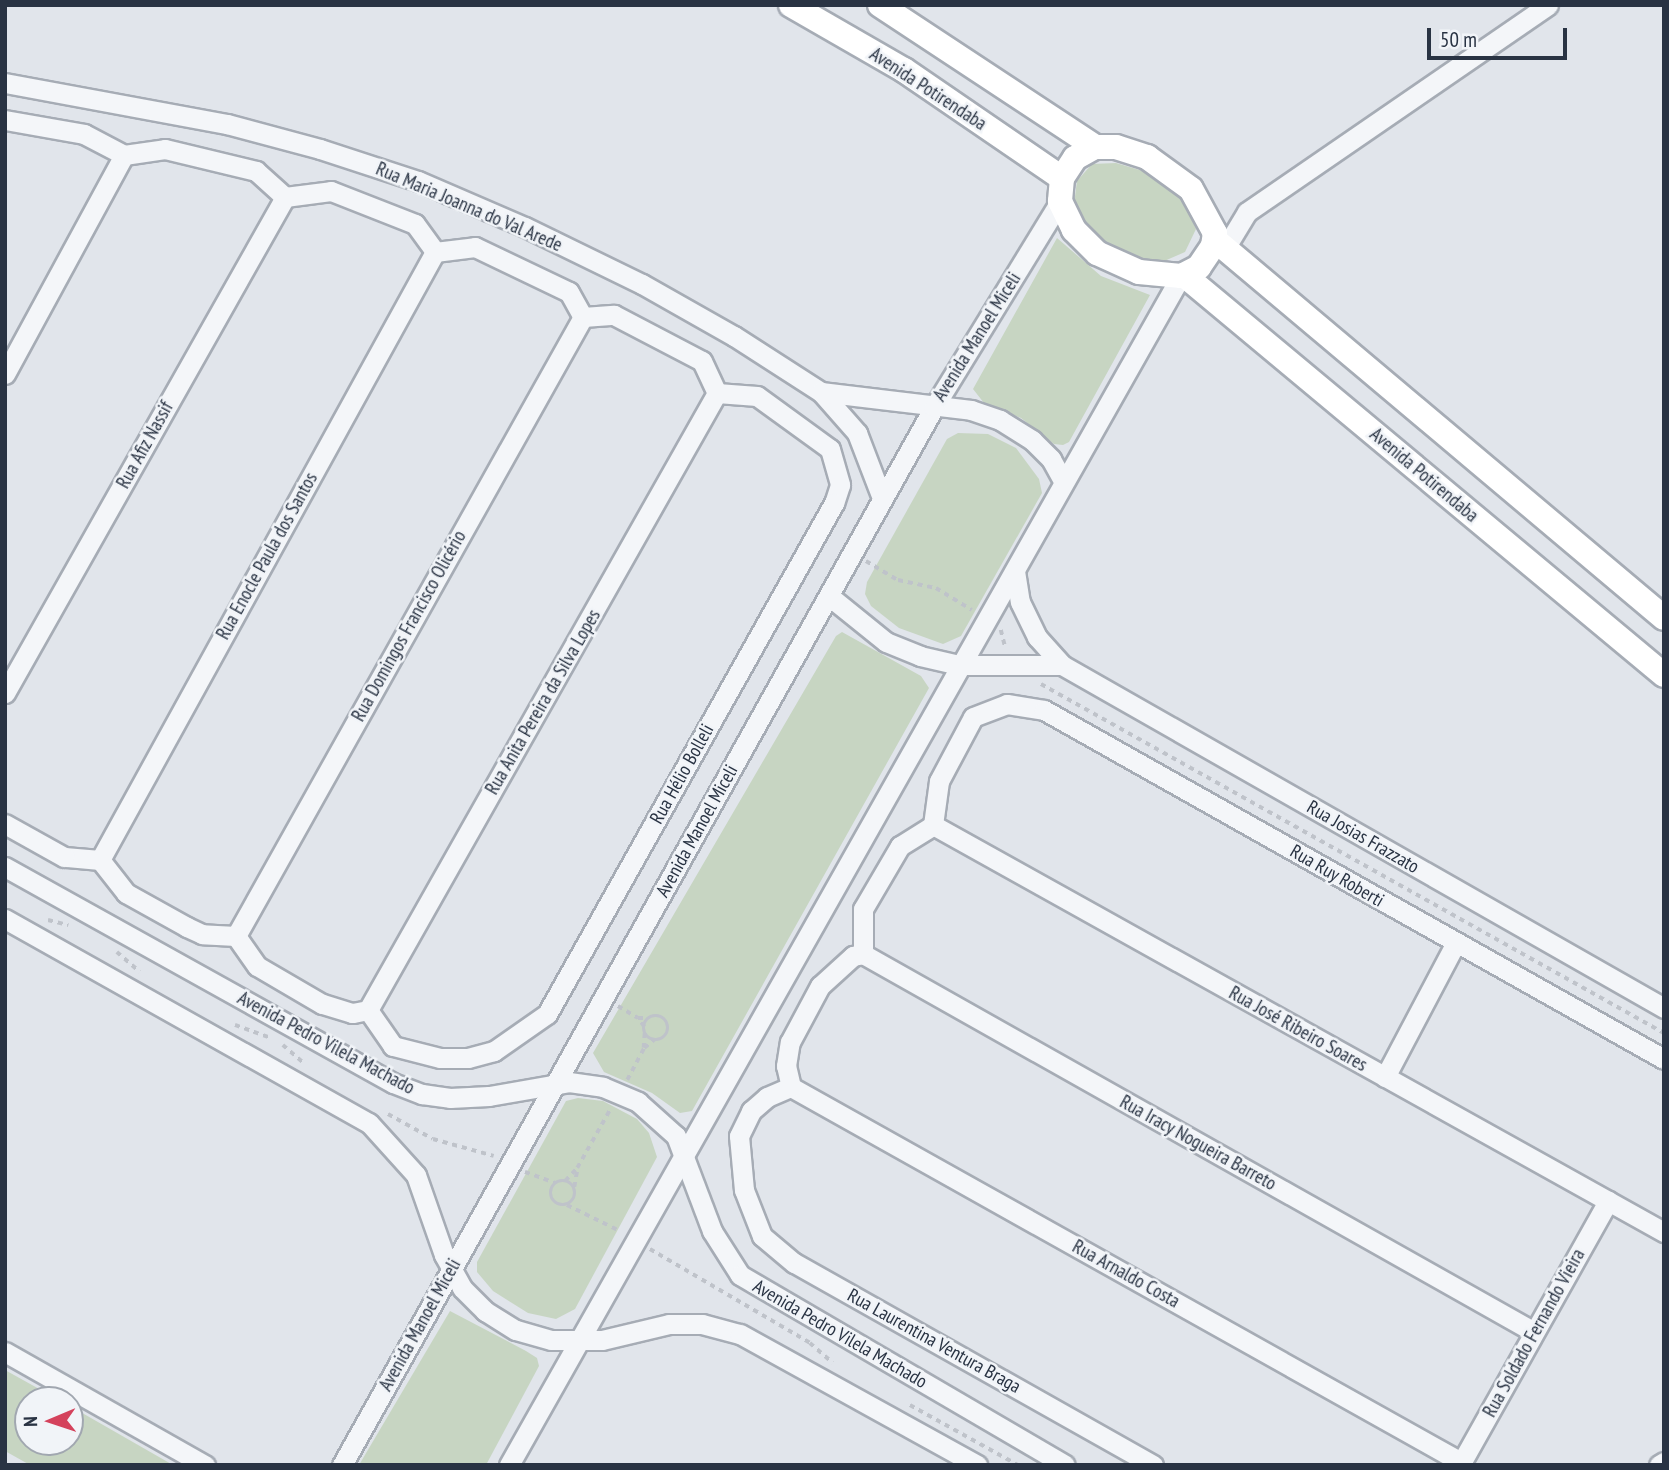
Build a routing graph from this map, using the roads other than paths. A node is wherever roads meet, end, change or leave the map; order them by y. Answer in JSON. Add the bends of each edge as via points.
{"nodes":[{"id":1,"x":792,"y":5,"type":"edge"},
{"id":2,"x":1548,"y":5,"type":"edge"},
{"id":3,"x":893,"y":8,"type":"edge"},
{"id":4,"x":5,"y":83,"type":"edge"},
{"id":5,"x":5,"y":120,"type":"edge"},
{"id":6,"x":1095,"y":147,"type":"junction"},
{"id":7,"x":124,"y":155,"type":"junction"},
{"id":8,"x":1061,"y":189,"type":"junction"},
{"id":9,"x":285,"y":197,"type":"junction"},
{"id":10,"x":1219,"y":245,"type":"junction"},
{"id":11,"x":435,"y":252,"type":"junction"},
{"id":12,"x":1183,"y":275,"type":"junction"},
{"id":13,"x":583,"y":317,"type":"junction"},
{"id":14,"x":5,"y":374,"type":"edge"},
{"id":15,"x":821,"y":392,"type":"junction"},
{"id":16,"x":717,"y":393,"type":"junction"},
{"id":17,"x":934,"y":407,"type":"junction"},
{"id":18,"x":1063,"y":481,"type":"junction"},
{"id":19,"x":882,"y":498,"type":"junction"},
{"id":20,"x":1015,"y":570,"type":"junction"},
{"id":21,"x":829,"y":596,"type":"junction"},
{"id":22,"x":1664,"y":618,"type":"edge"},
{"id":23,"x":959,"y":665,"type":"junction"},
{"id":24,"x":1062,"y":666,"type":"junction"},
{"id":25,"x":1664,"y":675,"type":"edge"},
{"id":26,"x":5,"y":693,"type":"edge"},
{"id":27,"x":5,"y":824,"type":"edge"},
{"id":28,"x":933,"y":825,"type":"junction"},
{"id":29,"x":100,"y":860,"type":"junction"},
{"id":30,"x":5,"y":867,"type":"edge"},
{"id":31,"x":5,"y":919,"type":"edge"},
{"id":32,"x":236,"y":936,"type":"junction"},
{"id":33,"x":1455,"y":944,"type":"junction"},
{"id":34,"x":863,"y":954,"type":"junction"},
{"id":35,"x":1664,"y":1008,"type":"edge"},
{"id":36,"x":368,"y":1010,"type":"junction"},
{"id":37,"x":1664,"y":1059,"type":"edge"},
{"id":38,"x":1385,"y":1077,"type":"junction"},
{"id":39,"x":555,"y":1084,"type":"junction"},
{"id":40,"x":791,"y":1087,"type":"junction"},
{"id":41,"x":683,"y":1153,"type":"junction"},
{"id":42,"x":1608,"y":1201,"type":"junction"},
{"id":43,"x":1664,"y":1233,"type":"edge"},
{"id":44,"x":452,"y":1269,"type":"junction"},
{"id":45,"x":1534,"y":1332,"type":"junction"},
{"id":46,"x":578,"y":1340,"type":"junction"},
{"id":47,"x":5,"y":1352,"type":"edge"},
{"id":48,"x":1461,"y":1463,"type":"edge"},
{"id":49,"x":205,"y":1465,"type":"edge"},
{"id":50,"x":342,"y":1465,"type":"edge"},
{"id":51,"x":509,"y":1465,"type":"edge"},
{"id":52,"x":977,"y":1465,"type":"edge"},
{"id":53,"x":1065,"y":1465,"type":"edge"},
{"id":54,"x":1153,"y":1465,"type":"edge"}],
"edges":[{"from":1,"to":8,"type":"main road","name":"Avenida Potirendaba","via":[[904,70]]},
{"from":2,"to":10,"type":"street","via":[[1247,212]]},
{"from":3,"to":6,"type":"main road"},
{"from":4,"to":15,"type":"street","name":"Rua Maria Joanna do Val Arede","via":[[227,124],[418,181],[642,284],[734,335]]},
{"from":5,"to":7,"type":"street","via":[[84,134]]},
{"from":6,"to":8,"type":"main road","via":[[1074,158]]},
{"from":6,"to":10,"type":"main road","via":[[1137,153],[1182,180],[1201,202]]},
{"from":7,"to":9,"type":"street","via":[[165,149],[256,171]]},
{"from":7,"to":14,"type":"street"},
{"from":8,"to":12,"type":"main road","via":[[1074,230],[1097,253],[1139,272]]},
{"from":8,"to":17,"type":"street","name":"Avenida Manoel Miceli"},
{"from":9,"to":11,"type":"street","via":[[331,191],[415,224]]},
{"from":9,"to":26,"type":"street","name":"Rua Afiz Nassif"},
{"from":10,"to":12,"type":"main road"},
{"from":10,"to":22,"type":"main road"},
{"from":11,"to":13,"type":"street","via":[[475,247],[569,292]]},
{"from":11,"to":29,"type":"street","name":"Rua Enocle Paula dos Santos"},
{"from":12,"to":18,"type":"street"},
{"from":12,"to":25,"type":"main road","name":"Avenida Potirendaba"},
{"from":13,"to":16,"type":"street","via":[[614,315],[702,361]]},
{"from":13,"to":32,"type":"street","name":"Rua Domingos Francisco Olicério"},
{"from":15,"to":17,"type":"street","name":"Rua Maria Joanna do Val Arede"},
{"from":15,"to":19,"type":"street","name":"Rua Maria Joanna do Val Arede","via":[[857,433]]},
{"from":16,"to":36,"type":"street","name":"Rua Anita Pereira da Silva Lopes"},
{"from":16,"to":36,"type":"street","name":"Rua Hélio Bolleli","via":[[757,396],[830,449],[840,485],[547,1014],[512,1043],[468,1058],[440,1058],[393,1045]]},
{"from":17,"to":18,"type":"street","name":"Rua Maria Joanna do Val Arede","via":[[971,410],[1000,421],[1032,440],[1051,459]]},
{"from":17,"to":19,"type":"street","name":"Avenida Manoel Miceli"},
{"from":18,"to":20,"type":"street"},
{"from":19,"to":21,"type":"street","name":"Avenida Manoel Miceli"},
{"from":20,"to":23,"type":"street"},
{"from":20,"to":24,"type":"street","name":"Rua Josias Frazzato","via":[[1020,602],[1037,637]]},
{"from":21,"to":23,"type":"street","name":"Rua Josias Frazzato","via":[[886,642]]},
{"from":21,"to":39,"type":"street","name":"Avenida Manoel Miceli"},
{"from":23,"to":24,"type":"street","name":"Rua Josias Frazzato"},
{"from":23,"to":41,"type":"street"},
{"from":24,"to":35,"type":"street","name":"Rua Josias Frazzato"},
{"from":27,"to":29,"type":"street","via":[[64,857]]},
{"from":28,"to":33,"type":"street","name":"Rua Ruy Roberti","via":[[939,781],[974,717],[1007,704],[1044,710]]},
{"from":28,"to":34,"type":"street","via":[[900,846],[863,909]]},
{"from":28,"to":38,"type":"street","name":"Rua José Ribeiro Soares"},
{"from":29,"to":32,"type":"street","via":[[126,893],[187,928],[202,934]]},
{"from":30,"to":39,"type":"street","name":"Avenida Pedro Vilela Machado","via":[[393,1083],[450,1098]]},
{"from":31,"to":44,"type":"street","via":[[369,1122],[416,1175]]},
{"from":32,"to":36,"type":"street","via":[[257,966],[322,1004],[352,1013]]},
{"from":33,"to":37,"type":"street","name":"Rua Ruy Roberti"},
{"from":33,"to":38,"type":"street"},
{"from":34,"to":40,"type":"street","via":[[836,969],[814,997],[790,1042],[786,1066]]},
{"from":34,"to":45,"type":"street","name":"Rua Iracy Nogueira Barreto"},
{"from":38,"to":42,"type":"street","name":"Rua José Ribeiro Soares"},
{"from":39,"to":41,"type":"street","name":"Avenida Pedro Vilela Machado","via":[[604,1087],[638,1102],[676,1136]]},
{"from":39,"to":44,"type":"street","name":"Avenida Manoel Miceli"},
{"from":40,"to":48,"type":"street","name":"Rua Arnaldo Costa"},
{"from":40,"to":54,"type":"street","name":"Rua Laurentina Ventura Braga","via":[[766,1097],[751,1111],[739,1136],[744,1190],[762,1236],[794,1263]]},
{"from":41,"to":46,"type":"street"},
{"from":41,"to":53,"type":"street","name":"Avenida Pedro Vilela Machado","via":[[712,1231],[740,1275]]},
{"from":42,"to":43,"type":"street","name":"Rua José Ribeiro Soares"},
{"from":42,"to":45,"type":"street","name":"Rua Soldado Fernando Vieira"},
{"from":44,"to":46,"type":"street","via":[[462,1288],[485,1311],[516,1330],[551,1340]]},
{"from":44,"to":50,"type":"street","name":"Avenida Manoel Miceli"},
{"from":45,"to":48,"type":"street","name":"Rua Soldado Fernando Vieira"},
{"from":46,"to":51,"type":"street"},
{"from":46,"to":52,"type":"street","via":[[602,1340],[669,1324],[702,1324],[740,1334]]},
{"from":47,"to":49,"type":"street"}]}
